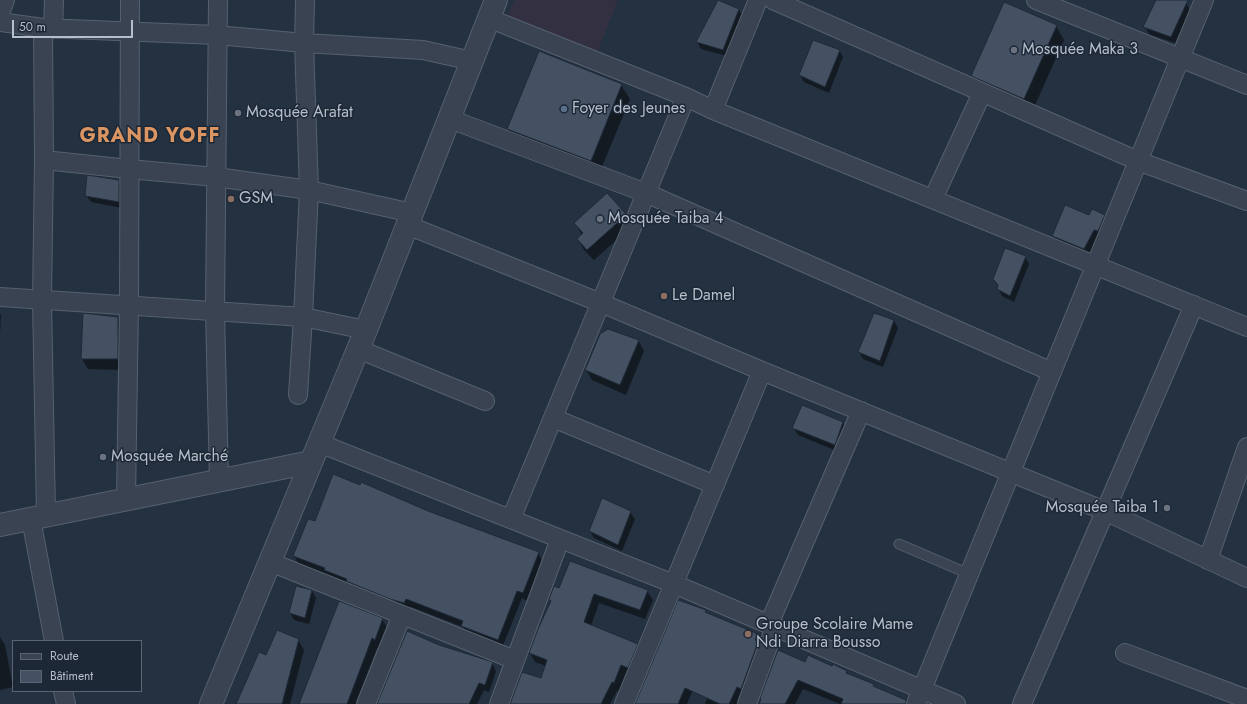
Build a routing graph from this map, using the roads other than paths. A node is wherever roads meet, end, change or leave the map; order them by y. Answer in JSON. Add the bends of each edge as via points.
{"nodes":[{"id":1,"x":5,"y":0,"type":"edge"},
{"id":2,"x":54,"y":0,"type":"edge"},
{"id":3,"x":130,"y":0,"type":"edge"},
{"id":4,"x":218,"y":0,"type":"edge"},
{"id":5,"x":305,"y":0,"type":"edge"},
{"id":6,"x":758,"y":0,"type":"edge"},
{"id":7,"x":773,"y":0,"type":"edge"},
{"id":8,"x":1036,"y":0,"type":"edge"},
{"id":9,"x":1204,"y":0,"type":"edge"},
{"id":10,"x":492,"y":5,"type":"edge"},
{"id":11,"x":0,"y":13,"type":"edge"},
{"id":12,"x":0,"y":22,"type":"edge"},
{"id":13,"x":48,"y":29,"type":"junction"},
{"id":14,"x":130,"y":32,"type":"junction"},
{"id":15,"x":217,"y":35,"type":"junction"},
{"id":16,"x":304,"y":43,"type":"junction"},
{"id":17,"x":1180,"y":59,"type":"junction"},
{"id":18,"x":472,"y":61,"type":"junction"},
{"id":19,"x":1247,"y":85,"type":"edge"},
{"id":20,"x":982,"y":93,"type":"junction"},
{"id":21,"x":686,"y":97,"type":"junction"},
{"id":22,"x":713,"y":110,"type":"junction"},
{"id":23,"x":450,"y":119,"type":"junction"},
{"id":24,"x":44,"y":160,"type":"junction"},
{"id":25,"x":1138,"y":161,"type":"junction"},
{"id":26,"x":129,"y":169,"type":"junction"},
{"id":27,"x":216,"y":177,"type":"junction"},
{"id":28,"x":309,"y":190,"type":"junction"},
{"id":29,"x":646,"y":193,"type":"junction"},
{"id":30,"x":933,"y":199,"type":"junction"},
{"id":31,"x":1247,"y":201,"type":"edge"},
{"id":32,"x":409,"y":219,"type":"junction"},
{"id":33,"x":1096,"y":265,"type":"junction"},
{"id":34,"x":0,"y":297,"type":"edge"},
{"id":35,"x":42,"y":300,"type":"junction"},
{"id":36,"x":601,"y":303,"type":"junction"},
{"id":37,"x":129,"y":305,"type":"junction"},
{"id":38,"x":1194,"y":305,"type":"junction"},
{"id":39,"x":215,"y":311,"type":"junction"},
{"id":40,"x":304,"y":317,"type":"junction"},
{"id":41,"x":1247,"y":327,"type":"edge"},
{"id":42,"x":362,"y":340,"type":"junction"},
{"id":43,"x":762,"y":371,"type":"junction"},
{"id":44,"x":1052,"y":372,"type":"junction"},
{"id":45,"x":298,"y":395,"type":"dead end"},
{"id":46,"x":485,"y":401,"type":"dead end"},
{"id":47,"x":861,"y":412,"type":"junction"},
{"id":48,"x":553,"y":418,"type":"junction"},
{"id":49,"x":315,"y":453,"type":"junction"},
{"id":50,"x":1246,"y":456,"type":"edge"},
{"id":51,"x":1011,"y":473,"type":"junction"},
{"id":52,"x":219,"y":480,"type":"junction"},
{"id":53,"x":715,"y":485,"type":"junction"},
{"id":54,"x":126,"y":499,"type":"junction"},
{"id":55,"x":1105,"y":511,"type":"junction"},
{"id":56,"x":38,"y":517,"type":"junction"},
{"id":57,"x":511,"y":519,"type":"junction"},
{"id":58,"x":0,"y":525,"type":"edge"},
{"id":59,"x":560,"y":539,"type":"junction"},
{"id":60,"x":899,"y":544,"type":"dead end"},
{"id":61,"x":1208,"y":560,"type":"junction"},
{"id":62,"x":270,"y":562,"type":"junction"},
{"id":63,"x":970,"y":574,"type":"junction"},
{"id":64,"x":1247,"y":578,"type":"edge"},
{"id":65,"x":674,"y":584,"type":"junction"},
{"id":66,"x":402,"y":615,"type":"junction"},
{"id":67,"x":772,"y":625,"type":"junction"},
{"id":68,"x":54,"y":640,"type":"edge"},
{"id":69,"x":1125,"y":653,"type":"dead end"},
{"id":70,"x":515,"y":660,"type":"junction"},
{"id":71,"x":63,"y":692,"type":"edge"},
{"id":72,"x":919,"y":697,"type":"edge"},
{"id":73,"x":1247,"y":699,"type":"edge"},
{"id":74,"x":66,"y":704,"type":"edge"},
{"id":75,"x":211,"y":704,"type":"edge"},
{"id":76,"x":366,"y":704,"type":"edge"},
{"id":77,"x":499,"y":704,"type":"edge"},
{"id":78,"x":624,"y":704,"type":"edge"},
{"id":79,"x":747,"y":704,"type":"edge"},
{"id":80,"x":956,"y":704,"type":"edge"},
{"id":81,"x":1022,"y":704,"type":"edge"}],
"edges":[{"from":1,"to":11,"type":"street"},
{"from":2,"to":13,"type":"street"},
{"from":3,"to":14,"type":"street"},
{"from":4,"to":15,"type":"street"},
{"from":5,"to":16,"type":"street"},
{"from":6,"to":22,"type":"street"},
{"from":7,"to":20,"type":"street"},
{"from":8,"to":17,"type":"street"},
{"from":9,"to":17,"type":"street"},
{"from":10,"to":18,"type":"street"},
{"from":10,"to":21,"type":"street"},
{"from":12,"to":13,"type":"street"},
{"from":13,"to":14,"type":"street"},
{"from":13,"to":24,"type":"street"},
{"from":14,"to":15,"type":"street"},
{"from":14,"to":26,"type":"street"},
{"from":15,"to":16,"type":"street"},
{"from":15,"to":27,"type":"street"},
{"from":16,"to":18,"type":"street","via":[[423,50]]},
{"from":16,"to":28,"type":"street"},
{"from":17,"to":19,"type":"street"},
{"from":17,"to":25,"type":"street"},
{"from":18,"to":23,"type":"street"},
{"from":20,"to":25,"type":"street"},
{"from":20,"to":30,"type":"street"},
{"from":21,"to":22,"type":"street"},
{"from":21,"to":29,"type":"street"},
{"from":22,"to":30,"type":"street"},
{"from":23,"to":29,"type":"street"},
{"from":23,"to":32,"type":"street"},
{"from":24,"to":26,"type":"street"},
{"from":24,"to":35,"type":"street"},
{"from":25,"to":31,"type":"street"},
{"from":25,"to":33,"type":"street"},
{"from":26,"to":27,"type":"street"},
{"from":26,"to":37,"type":"street"},
{"from":27,"to":28,"type":"street"},
{"from":27,"to":39,"type":"street"},
{"from":28,"to":32,"type":"street"},
{"from":28,"to":40,"type":"street"},
{"from":29,"to":36,"type":"street"},
{"from":29,"to":44,"type":"street"},
{"from":30,"to":33,"type":"street"},
{"from":32,"to":36,"type":"street"},
{"from":32,"to":42,"type":"street"},
{"from":33,"to":38,"type":"street"},
{"from":33,"to":44,"type":"street"},
{"from":34,"to":35,"type":"street"},
{"from":35,"to":37,"type":"street"},
{"from":35,"to":56,"type":"street"},
{"from":36,"to":43,"type":"street"},
{"from":36,"to":48,"type":"street"},
{"from":37,"to":39,"type":"street"},
{"from":37,"to":54,"type":"street"},
{"from":38,"to":41,"type":"street"},
{"from":38,"to":55,"type":"street"},
{"from":39,"to":40,"type":"street"},
{"from":39,"to":52,"type":"street"},
{"from":40,"to":42,"type":"street"},
{"from":40,"to":45,"type":"street"},
{"from":42,"to":46,"type":"street"},
{"from":42,"to":49,"type":"street"},
{"from":43,"to":47,"type":"street"},
{"from":43,"to":53,"type":"street"},
{"from":44,"to":51,"type":"street"},
{"from":47,"to":51,"type":"street"},
{"from":47,"to":67,"type":"street"},
{"from":48,"to":53,"type":"street"},
{"from":48,"to":57,"type":"street"},
{"from":49,"to":52,"type":"street"},
{"from":49,"to":57,"type":"street"},
{"from":49,"to":62,"type":"street"},
{"from":50,"to":61,"type":"street"},
{"from":51,"to":55,"type":"street"},
{"from":51,"to":63,"type":"street"},
{"from":52,"to":54,"type":"street"},
{"from":53,"to":65,"type":"street"},
{"from":54,"to":56,"type":"street"},
{"from":55,"to":61,"type":"street"},
{"from":55,"to":81,"type":"street"},
{"from":56,"to":58,"type":"street"},
{"from":56,"to":68,"type":"street"},
{"from":57,"to":59,"type":"street"},
{"from":59,"to":65,"type":"street"},
{"from":59,"to":70,"type":"street"},
{"from":60,"to":63,"type":"lane"},
{"from":61,"to":64,"type":"street"},
{"from":62,"to":66,"type":"street"},
{"from":62,"to":75,"type":"street"},
{"from":63,"to":72,"type":"street"},
{"from":65,"to":67,"type":"street"},
{"from":65,"to":78,"type":"street"},
{"from":66,"to":70,"type":"street"},
{"from":66,"to":76,"type":"street"},
{"from":67,"to":72,"type":"street"},
{"from":67,"to":79,"type":"street"},
{"from":69,"to":73,"type":"street"},
{"from":70,"to":77,"type":"street"},
{"from":71,"to":74,"type":"street"},
{"from":72,"to":80,"type":"street"}]}
